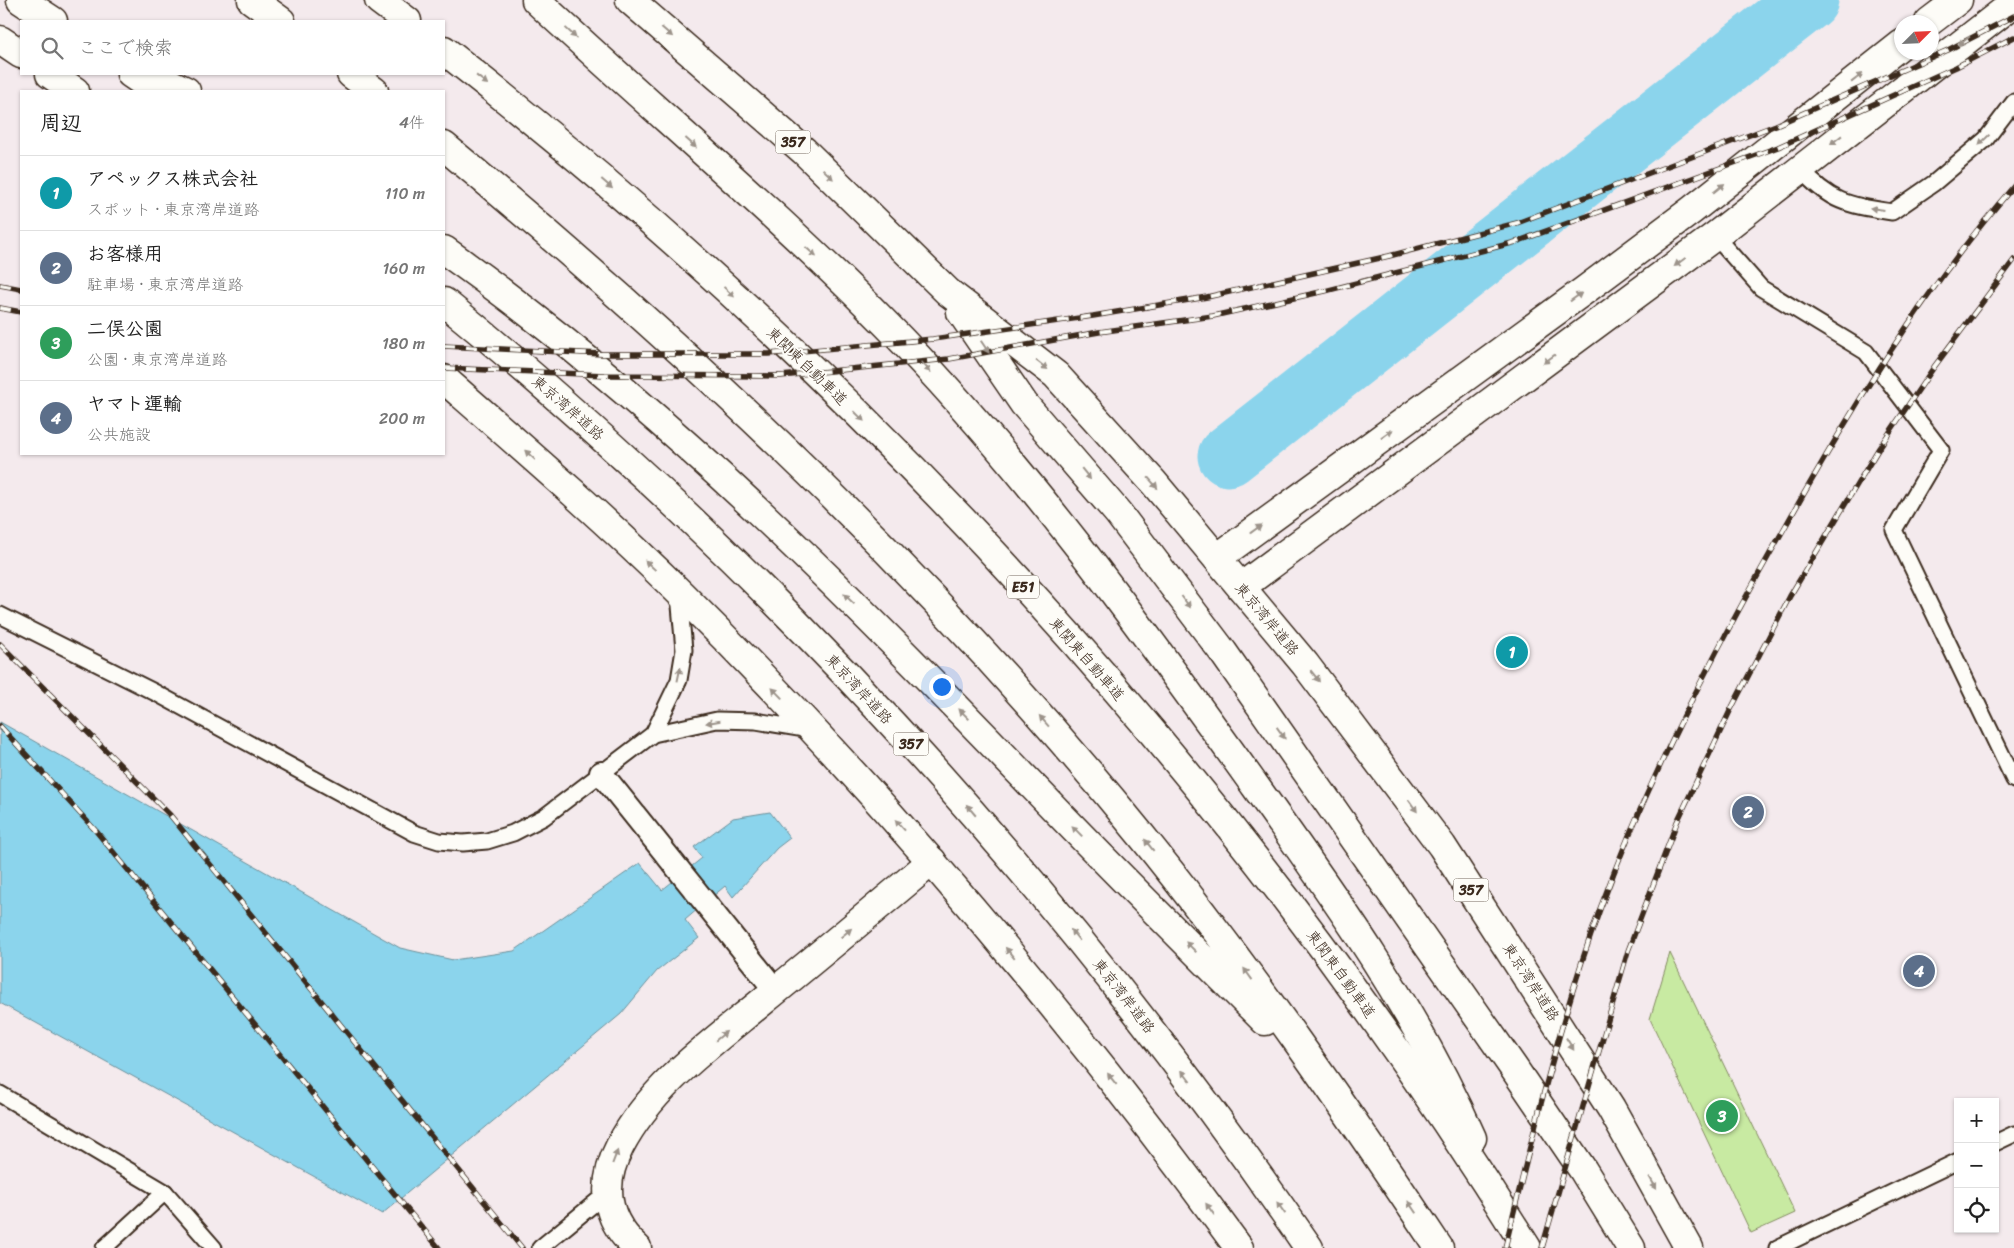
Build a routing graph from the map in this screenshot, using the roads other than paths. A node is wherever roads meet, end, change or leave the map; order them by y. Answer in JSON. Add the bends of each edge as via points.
{"nodes":[{"id":1,"x":21,"y":0,"type":"edge"},
{"id":2,"x":252,"y":0,"type":"edge"},
{"id":3,"x":379,"y":0,"type":"edge"},
{"id":4,"x":536,"y":0,"type":"edge"},
{"id":5,"x":630,"y":0,"type":"edge"},
{"id":6,"x":1958,"y":0,"type":"edge"},
{"id":7,"x":2006,"y":10,"type":"edge"},
{"id":8,"x":1938,"y":15,"type":"edge"},
{"id":9,"x":51,"y":20,"type":"edge"},
{"id":10,"x":280,"y":20,"type":"edge"},
{"id":11,"x":406,"y":20,"type":"edge"},
{"id":12,"x":0,"y":40,"type":"edge"},
{"id":13,"x":1894,"y":50,"type":"edge"},
{"id":14,"x":445,"y":51,"type":"edge"},
{"id":15,"x":20,"y":53,"type":"edge"},
{"id":16,"x":51,"y":75,"type":"edge"},
{"id":17,"x":132,"y":75,"type":"edge"},
{"id":18,"x":152,"y":75,"type":"edge"},
{"id":19,"x":352,"y":75,"type":"edge"},
{"id":20,"x":74,"y":90,"type":"edge"},
{"id":21,"x":155,"y":90,"type":"edge"},
{"id":22,"x":184,"y":90,"type":"edge"},
{"id":23,"x":373,"y":90,"type":"edge"},
{"id":24,"x":2014,"y":102,"type":"edge"},
{"id":25,"x":1778,"y":141,"type":"junction"},
{"id":26,"x":445,"y":147,"type":"edge"},
{"id":27,"x":1800,"y":169,"type":"junction"},
{"id":28,"x":1692,"y":210,"type":"junction"},
{"id":29,"x":1715,"y":236,"type":"junction"},
{"id":30,"x":445,"y":251,"type":"edge"},
{"id":31,"x":948,"y":292,"type":"junction"},
{"id":32,"x":445,"y":303,"type":"edge"},
{"id":33,"x":445,"y":380,"type":"edge"},
{"id":34,"x":1217,"y":558,"type":"junction"},
{"id":35,"x":1241,"y":587,"type":"junction"},
{"id":36,"x":679,"y":593,"type":"junction"},
{"id":37,"x":0,"y":615,"type":"edge"},
{"id":38,"x":813,"y":731,"type":"junction"},
{"id":39,"x":653,"y":734,"type":"junction"},
{"id":40,"x":601,"y":773,"type":"junction"},
{"id":41,"x":2014,"y":780,"type":"edge"},
{"id":42,"x":932,"y":861,"type":"junction"},
{"id":43,"x":776,"y":991,"type":"junction"},
{"id":44,"x":1324,"y":1080,"type":"junction"},
{"id":45,"x":0,"y":1094,"type":"edge"},
{"id":46,"x":2014,"y":1134,"type":"edge"},
{"id":47,"x":1999,"y":1141,"type":"edge"},
{"id":48,"x":1954,"y":1163,"type":"edge"},
{"id":49,"x":165,"y":1192,"type":"junction"},
{"id":50,"x":607,"y":1193,"type":"junction"},
{"id":51,"x":1505,"y":1212,"type":"junction"},
{"id":52,"x":104,"y":1248,"type":"edge"},
{"id":53,"x":214,"y":1248,"type":"edge"},
{"id":54,"x":540,"y":1248,"type":"edge"},
{"id":55,"x":637,"y":1248,"type":"edge"},
{"id":56,"x":1239,"y":1248,"type":"edge"},
{"id":57,"x":1309,"y":1248,"type":"edge"},
{"id":58,"x":1439,"y":1248,"type":"edge"},
{"id":59,"x":1527,"y":1248,"type":"edge"},
{"id":60,"x":1631,"y":1248,"type":"edge"},
{"id":61,"x":1688,"y":1248,"type":"edge"},
{"id":62,"x":1777,"y":1248,"type":"edge"}],
"edges":[{"from":1,"to":9,"type":"main road"},
{"from":2,"to":10,"type":"main road"},
{"from":3,"to":11,"type":"main road"},
{"from":4,"to":51,"type":"main road","one_way":true,"via":[[887,325],[1005,456],[1087,557],[1318,874],[1396,992],[1456,1100]]},
{"from":5,"to":31,"type":"main road","name":"東京湾岸道路","number":"357","one_way":true,"via":[[804,151]]},
{"from":6,"to":8,"type":"main road"},
{"from":7,"to":27,"type":"main road","one_way":true},
{"from":12,"to":15,"type":"main road"},
{"from":25,"to":13,"type":"main road","one_way":true},
{"from":14,"to":51,"type":"main road","name":"東関東自動車道","number":"E51","one_way":true,"via":[[584,164],[707,271],[859,416],[1020,583],[1197,787],[1281,894],[1384,1033]]},
{"from":16,"to":20,"type":"main road"},
{"from":17,"to":21,"type":"main road"},
{"from":18,"to":22,"type":"main road"},
{"from":19,"to":23,"type":"main road"},
{"from":24,"to":27,"type":"lane","one_way":true,"via":[[1986,139],[1934,183],[1892,212],[1850,206],[1817,188]]},
{"from":25,"to":27,"type":"main road"},
{"from":28,"to":25,"type":"main road","one_way":true},
{"from":44,"to":26,"type":"main road","one_way":true,"via":[[1140,833],[1047,724],[891,554],[808,470],[650,321]]},
{"from":27,"to":29,"type":"main road"},
{"from":28,"to":29,"type":"main road"},
{"from":34,"to":28,"type":"main road","one_way":true},
{"from":29,"to":35,"type":"main road","one_way":true},
{"from":29,"to":41,"type":"lane","via":[[1761,288],[1866,352],[1941,450],[1894,530]]},
{"from":44,"to":30,"type":"main road","one_way":true,"via":[[782,532],[640,403],[546,326]]},
{"from":31,"to":34,"type":"main road","name":"東京湾岸道路","number":"357","one_way":true,"via":[[1056,375]]},
{"from":31,"to":60,"type":"main road","name":"東京湾岸道路","number":"357","one_way":true,"via":[[1024,404],[1118,513],[1223,652],[1583,1170]]},
{"from":57,"to":32,"type":"main road","name":"東京湾岸道路","number":"357","one_way":true,"via":[[1118,986],[967,806],[882,713],[739,566],[637,469]]},
{"from":36,"to":33,"type":"main road","one_way":true},
{"from":34,"to":35,"type":"main road","name":"東京湾岸道路","number":"357"},
{"from":35,"to":61,"type":"main road","name":"東京湾岸道路","number":"357","one_way":true,"via":[[1305,664],[1442,846],[1611,1108]]},
{"from":38,"to":36,"type":"main road","one_way":true},
{"from":39,"to":36,"type":"lane","one_way":true,"via":[[679,680],[684,650]]},
{"from":37,"to":40,"type":"lane","via":[[156,693],[414,833],[439,841],[487,841],[513,833],[544,817]]},
{"from":38,"to":39,"type":"lane","one_way":true,"via":[[756,721],[717,720]]},
{"from":42,"to":38,"type":"main road","one_way":true},
{"from":39,"to":40,"type":"lane"},
{"from":40,"to":43,"type":"street"},
{"from":43,"to":42,"type":"main road","one_way":true},
{"from":56,"to":42,"type":"main road","one_way":true,"via":[[1070,1027]]},
{"from":50,"to":43,"type":"main road","one_way":true,"via":[[610,1170],[620,1146],[652,1100],[699,1055]]},
{"from":58,"to":44,"type":"main road","one_way":true},
{"from":45,"to":49,"type":"lane"},
{"from":46,"to":47,"type":"lane"},
{"from":48,"to":62,"type":"lane"},
{"from":49,"to":52,"type":"lane"},
{"from":49,"to":53,"type":"lane"},
{"from":50,"to":54,"type":"lane"},
{"from":50,"to":55,"type":"main road","via":[[612,1217]]},
{"from":51,"to":59,"type":"main road","name":"東関東自動車道","number":"E51"}]}
